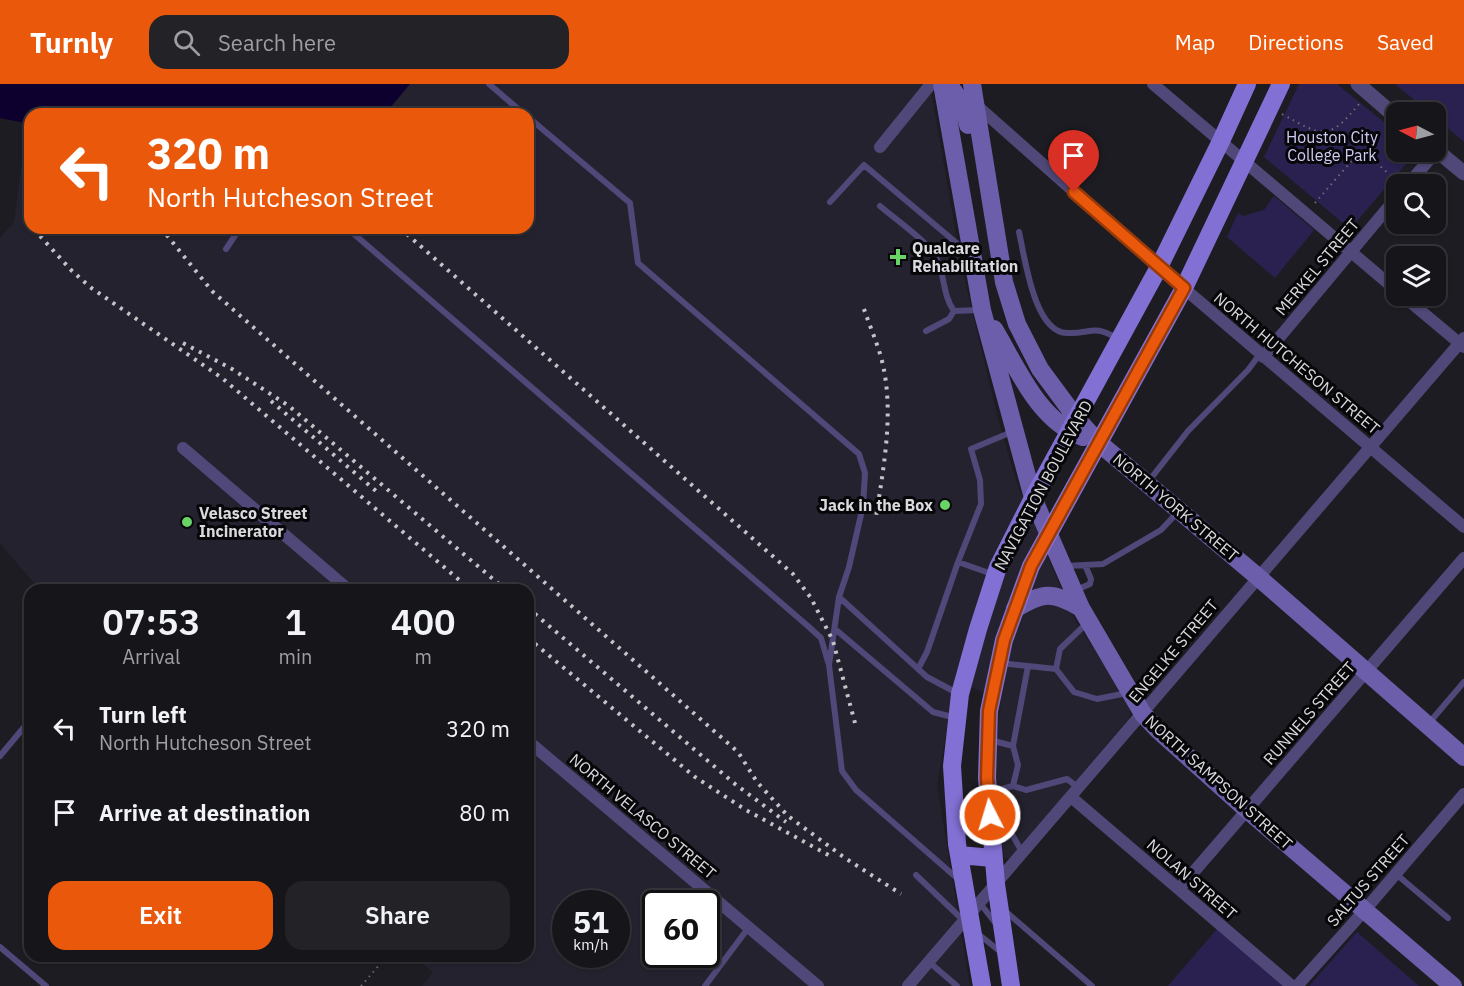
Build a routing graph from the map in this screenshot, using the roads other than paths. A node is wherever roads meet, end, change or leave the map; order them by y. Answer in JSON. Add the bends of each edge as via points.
{"nodes":[{"id":1,"x":489,"y":84,"type":"edge"},
{"id":2,"x":931,"y":84,"type":"edge"},
{"id":3,"x":942,"y":84,"type":"edge"},
{"id":4,"x":948,"y":84,"type":"edge"},
{"id":5,"x":972,"y":84,"type":"edge"},
{"id":6,"x":1153,"y":84,"type":"edge"},
{"id":7,"x":1247,"y":84,"type":"edge"},
{"id":8,"x":1281,"y":84,"type":"edge"},
{"id":9,"x":1358,"y":84,"type":"edge"},
{"id":10,"x":974,"y":103,"type":"junction"},
{"id":11,"x":517,"y":108,"type":"edge"},
{"id":12,"x":1386,"y":108,"type":"edge"},
{"id":13,"x":534,"y":122,"type":"edge"},
{"id":14,"x":1221,"y":141,"type":"junction"},
{"id":15,"x":880,"y":147,"type":"dead end"},
{"id":16,"x":1446,"y":158,"type":"edge"},
{"id":17,"x":1245,"y":161,"type":"junction"},
{"id":18,"x":1426,"y":162,"type":"edge"},
{"id":19,"x":1464,"y":173,"type":"edge"},
{"id":20,"x":1416,"y":174,"type":"edge"},
{"id":21,"x":830,"y":202,"type":"dead end"},
{"id":22,"x":990,"y":204,"type":"junction"},
{"id":23,"x":880,"y":206,"type":"dead end"},
{"id":24,"x":1386,"y":210,"type":"edge"},
{"id":25,"x":1019,"y":232,"type":"dead end"},
{"id":26,"x":236,"y":234,"type":"edge"},
{"id":27,"x":354,"y":234,"type":"edge"},
{"id":28,"x":226,"y":249,"type":"dead end"},
{"id":29,"x":1351,"y":251,"type":"junction"},
{"id":30,"x":971,"y":255,"type":"junction"},
{"id":31,"x":1160,"y":267,"type":"junction"},
{"id":32,"x":1386,"y":281,"type":"edge"},
{"id":33,"x":1184,"y":288,"type":"junction"},
{"id":34,"x":1416,"y":306,"type":"edge"},
{"id":35,"x":982,"y":310,"type":"junction"},
{"id":36,"x":954,"y":311,"type":"junction"},
{"id":37,"x":926,"y":331,"type":"dead end"},
{"id":38,"x":1120,"y":340,"type":"junction"},
{"id":39,"x":1462,"y":342,"type":"edge"},
{"id":40,"x":1027,"y":343,"type":"junction"},
{"id":41,"x":1262,"y":355,"type":"junction"},
{"id":42,"x":1073,"y":426,"type":"junction"},
{"id":43,"x":1015,"y":431,"type":"junction"},
{"id":44,"x":1099,"y":443,"type":"junction"},
{"id":45,"x":1369,"y":446,"type":"junction"},
{"id":46,"x":183,"y":448,"type":"dead end"},
{"id":47,"x":1147,"y":484,"type":"junction"},
{"id":48,"x":1033,"y":498,"type":"junction"},
{"id":49,"x":1180,"y":511,"type":"junction"},
{"id":50,"x":1464,"y":527,"type":"edge"},
{"id":51,"x":1049,"y":534,"type":"junction"},
{"id":52,"x":1464,"y":558,"type":"edge"},
{"id":53,"x":958,"y":562,"type":"junction"},
{"id":54,"x":1085,"y":565,"type":"junction"},
{"id":55,"x":1062,"y":567,"type":"junction"},
{"id":56,"x":996,"y":576,"type":"junction"},
{"id":57,"x":1258,"y":577,"type":"junction"},
{"id":58,"x":342,"y":584,"type":"edge"},
{"id":59,"x":1072,"y":592,"type":"junction"},
{"id":60,"x":839,"y":597,"type":"junction"},
{"id":61,"x":1015,"y":609,"type":"junction"},
{"id":62,"x":1084,"y":615,"type":"junction"},
{"id":63,"x":835,"y":630,"type":"junction"},
{"id":64,"x":999,"y":663,"type":"junction"},
{"id":65,"x":829,"y":665,"type":"junction"},
{"id":66,"x":1028,"y":666,"type":"junction"},
{"id":67,"x":918,"y":669,"type":"junction"},
{"id":68,"x":1056,"y":669,"type":"junction"},
{"id":69,"x":1366,"y":673,"type":"junction"},
{"id":70,"x":1464,"y":682,"type":"edge"},
{"id":71,"x":1130,"y":692,"type":"junction"},
{"id":72,"x":960,"y":694,"type":"junction"},
{"id":73,"x":990,"y":710,"type":"junction"},
{"id":74,"x":1143,"y":714,"type":"junction"},
{"id":75,"x":957,"y":718,"type":"junction"},
{"id":76,"x":1427,"y":725,"type":"junction"},
{"id":77,"x":24,"y":727,"type":"edge"},
{"id":78,"x":987,"y":739,"type":"junction"},
{"id":79,"x":534,"y":746,"type":"edge"},
{"id":80,"x":1013,"y":746,"type":"junction"},
{"id":81,"x":0,"y":756,"type":"edge"},
{"id":82,"x":1464,"y":757,"type":"edge"},
{"id":83,"x":1013,"y":786,"type":"junction"},
{"id":84,"x":988,"y":792,"type":"junction"},
{"id":85,"x":1075,"y":792,"type":"junction"},
{"id":86,"x":1464,"y":794,"type":"edge"},
{"id":87,"x":1246,"y":809,"type":"junction"},
{"id":88,"x":992,"y":838,"type":"junction"},
{"id":89,"x":1023,"y":853,"type":"junction"},
{"id":90,"x":959,"y":855,"type":"junction"},
{"id":91,"x":993,"y":858,"type":"junction"},
{"id":92,"x":1396,"y":874,"type":"junction"},
{"id":93,"x":915,"y":875,"type":"dead end"},
{"id":94,"x":964,"y":884,"type":"junction"},
{"id":95,"x":996,"y":885,"type":"junction"},
{"id":96,"x":1179,"y":889,"type":"junction"},
{"id":97,"x":998,"y":906,"type":"junction"},
{"id":98,"x":1364,"y":911,"type":"junction"},
{"id":99,"x":971,"y":917,"type":"junction"},
{"id":100,"x":1448,"y":918,"type":"dead end"},
{"id":101,"x":748,"y":927,"type":"junction"},
{"id":102,"x":1003,"y":932,"type":"junction"},
{"id":103,"x":0,"y":947,"type":"edge"},
{"id":104,"x":1007,"y":958,"type":"junction"},
{"id":105,"x":929,"y":962,"type":"junction"},
{"id":106,"x":46,"y":986,"type":"edge"},
{"id":107,"x":705,"y":986,"type":"edge"},
{"id":108,"x":818,"y":986,"type":"edge"},
{"id":109,"x":908,"y":986,"type":"edge"},
{"id":110,"x":957,"y":986,"type":"edge"},
{"id":111,"x":982,"y":986,"type":"edge"},
{"id":112,"x":1011,"y":986,"type":"edge"},
{"id":113,"x":1092,"y":986,"type":"edge"},
{"id":114,"x":1294,"y":986,"type":"edge"},
{"id":115,"x":1453,"y":986,"type":"edge"}],
"edges":[{"from":1,"to":11,"type":"lane"},
{"from":2,"to":15,"type":"street"},
{"from":3,"to":30,"type":"main road"},
{"from":4,"to":22,"type":"main road","via":[[965,111]]},
{"from":5,"to":10,"type":"main road","name":"NORTH YORK STREET"},
{"from":6,"to":14,"type":"street"},
{"from":7,"to":14,"type":"main road","name":"NAVIGATION BOULEVARD"},
{"from":8,"to":17,"type":"main road","name":"NAVIGATION BOULEVARD"},
{"from":9,"to":12,"type":"street"},
{"from":10,"to":22,"type":"main road","name":"NORTH YORK STREET"},
{"from":10,"to":31,"type":"street","name":"NORTH HUTCHESON STREET"},
{"from":13,"to":60,"type":"lane","via":[[630,203],[638,263],[859,454],[865,473],[863,506]]},
{"from":14,"to":17,"type":"street"},
{"from":14,"to":31,"type":"main road","name":"NAVIGATION BOULEVARD"},
{"from":16,"to":19,"type":"street"},
{"from":17,"to":29,"type":"street"},
{"from":17,"to":33,"type":"main road","name":"NAVIGATION BOULEVARD"},
{"from":18,"to":20,"type":"street"},
{"from":21,"to":30,"type":"lane","via":[[864,165]]},
{"from":22,"to":40,"type":"main road","name":"NORTH YORK STREET","via":[[1004,282]]},
{"from":23,"to":36,"type":"lane","via":[[938,259],[947,302]]},
{"from":24,"to":29,"type":"street","name":"MERKEL STREET"},
{"from":25,"to":38,"type":"lane","via":[[1038,309],[1053,328],[1065,333],[1103,330]]},
{"from":26,"to":28,"type":"lane"},
{"from":27,"to":65,"type":"lane","via":[[809,627],[821,638]]},
{"from":29,"to":32,"type":"street"},
{"from":29,"to":41,"type":"street","name":"MERKEL STREET"},
{"from":30,"to":35,"type":"main road"},
{"from":30,"to":40,"type":"main road","via":[[988,268],[1004,310]]},
{"from":31,"to":33,"type":"street","name":"NORTH HUTCHESON STREET"},
{"from":31,"to":38,"type":"main road","name":"NAVIGATION BOULEVARD"},
{"from":33,"to":41,"type":"street","name":"NORTH HUTCHESON STREET"},
{"from":33,"to":44,"type":"main road","name":"NAVIGATION BOULEVARD"},
{"from":34,"to":39,"type":"street"},
{"from":35,"to":36,"type":"lane"},
{"from":35,"to":42,"type":"main road","via":[[1032,392],[1055,419]]},
{"from":35,"to":43,"type":"main road"},
{"from":36,"to":37,"type":"lane","via":[[949,319]]},
{"from":38,"to":42,"type":"main road","name":"NAVIGATION BOULEVARD"},
{"from":39,"to":45,"type":"street","name":"ENGELKE STREET"},
{"from":40,"to":42,"type":"main road","name":"NORTH YORK STREET"},
{"from":41,"to":45,"type":"street","name":"NORTH HUTCHESON STREET"},
{"from":41,"to":47,"type":"lane","via":[[1188,431]]},
{"from":42,"to":44,"type":"main road","name":"NORTH YORK STREET"},
{"from":42,"to":48,"type":"main road","name":"NAVIGATION BOULEVARD"},
{"from":43,"to":48,"type":"main road"},
{"from":43,"to":53,"type":"lane","via":[[971,449],[980,480],[981,504]]},
{"from":44,"to":47,"type":"main road","name":"NORTH YORK STREET"},
{"from":44,"to":51,"type":"main road","name":"NAVIGATION BOULEVARD"},
{"from":45,"to":50,"type":"street","name":"NORTH HUTCHESON STREET"},
{"from":45,"to":57,"type":"street","name":"ENGELKE STREET"},
{"from":46,"to":58,"type":"street"},
{"from":47,"to":49,"type":"main road","name":"NORTH YORK STREET"},
{"from":48,"to":51,"type":"main road","name":"NORTH SAMPSON STREET"},
{"from":48,"to":56,"type":"main road","name":"NAVIGATION BOULEVARD"},
{"from":49,"to":54,"type":"lane","via":[[1161,530],[1103,564]]},
{"from":49,"to":57,"type":"main road","name":"NORTH YORK STREET"},
{"from":51,"to":55,"type":"main road","name":"NORTH SAMPSON STREET"},
{"from":51,"to":61,"type":"main road","name":"NAVIGATION BOULEVARD","via":[[1031,566]]},
{"from":52,"to":69,"type":"street","name":"RUNNELS STREET"},
{"from":53,"to":56,"type":"lane"},
{"from":53,"to":67,"type":"lane"},
{"from":54,"to":55,"type":"lane"},
{"from":54,"to":59,"type":"lane","via":[[1090,584]]},
{"from":55,"to":59,"type":"main road","name":"NORTH SAMPSON STREET"},
{"from":56,"to":72,"type":"main road","name":"NAVIGATION BOULEVARD"},
{"from":57,"to":69,"type":"main road","name":"NORTH YORK STREET"},
{"from":57,"to":74,"type":"street","name":"ENGELKE STREET"},
{"from":59,"to":62,"type":"main road","name":"NORTH SAMPSON STREET"},
{"from":60,"to":63,"type":"lane"},
{"from":60,"to":67,"type":"lane"},
{"from":61,"to":62,"type":"main road","via":[[1048,596],[1063,598]]},
{"from":61,"to":64,"type":"main road","name":"NAVIGATION BOULEVARD"},
{"from":62,"to":68,"type":"lane","via":[[1060,649]]},
{"from":62,"to":71,"type":"main road","name":"NORTH SAMPSON STREET"},
{"from":63,"to":65,"type":"lane"},
{"from":63,"to":75,"type":"lane","via":[[933,712]]},
{"from":64,"to":66,"type":"lane"},
{"from":64,"to":73,"type":"main road","name":"NAVIGATION BOULEVARD"},
{"from":65,"to":94,"type":"lane","via":[[842,771],[856,790]]},
{"from":66,"to":68,"type":"lane"},
{"from":66,"to":80,"type":"lane"},
{"from":67,"to":72,"type":"lane"},
{"from":68,"to":71,"type":"lane","via":[[1074,692],[1097,699]]},
{"from":69,"to":76,"type":"main road","name":"NORTH YORK STREET"},
{"from":69,"to":87,"type":"street","name":"RUNNELS STREET"},
{"from":70,"to":76,"type":"lane"},
{"from":71,"to":74,"type":"main road","name":"NORTH SAMPSON STREET"},
{"from":72,"to":73,"type":"main road"},
{"from":72,"to":75,"type":"main road","name":"NAVIGATION BOULEVARD"},
{"from":73,"to":75,"type":"main road"},
{"from":73,"to":78,"type":"main road","name":"NAVIGATION BOULEVARD"},
{"from":74,"to":85,"type":"street","name":"ENGELKE STREET"},
{"from":74,"to":87,"type":"main road","name":"NORTH SAMPSON STREET"},
{"from":75,"to":90,"type":"main road","name":"NAVIGATION BOULEVARD","via":[[952,766]]},
{"from":76,"to":82,"type":"main road","name":"NORTH YORK STREET"},
{"from":77,"to":81,"type":"lane"},
{"from":78,"to":80,"type":"lane"},
{"from":78,"to":84,"type":"main road","name":"NAVIGATION BOULEVARD"},
{"from":79,"to":101,"type":"street","name":"NORTH VELASCO STREET"},
{"from":80,"to":83,"type":"lane","via":[[1018,765]]},
{"from":83,"to":84,"type":"lane"},
{"from":83,"to":85,"type":"lane","via":[[1026,790],[1067,779]]},
{"from":84,"to":88,"type":"main road","name":"NAVIGATION BOULEVARD"},
{"from":85,"to":89,"type":"street","name":"ENGELKE STREET"},
{"from":85,"to":96,"type":"street","name":"NOLAN STREET"},
{"from":86,"to":92,"type":"street","name":"SALTUS STREET"},
{"from":87,"to":96,"type":"street","name":"RUNNELS STREET"},
{"from":87,"to":98,"type":"main road","name":"NORTH SAMPSON STREET"},
{"from":88,"to":89,"type":"lane","via":[[1005,833],[1013,836]]},
{"from":88,"to":91,"type":"main road","name":"NAVIGATION BOULEVARD"},
{"from":89,"to":95,"type":"street","name":"ENGELKE STREET"},
{"from":90,"to":91,"type":"main road"},
{"from":90,"to":94,"type":"main road","name":"NAVIGATION BOULEVARD"},
{"from":91,"to":95,"type":"main road","name":"NAVIGATION BOULEVARD"},
{"from":92,"to":98,"type":"street","name":"SALTUS STREET"},
{"from":92,"to":100,"type":"lane"},
{"from":93,"to":99,"type":"lane"},
{"from":94,"to":99,"type":"main road","name":"NAVIGATION BOULEVARD"},
{"from":95,"to":97,"type":"main road","name":"NAVIGATION BOULEVARD"},
{"from":95,"to":99,"type":"street","name":"ENGELKE STREET"},
{"from":96,"to":114,"type":"street","name":"NOLAN STREET"},
{"from":97,"to":102,"type":"main road","name":"NAVIGATION BOULEVARD"},
{"from":97,"to":113,"type":"lane"},
{"from":98,"to":114,"type":"street","name":"SALTUS STREET"},
{"from":98,"to":115,"type":"main road","name":"NORTH SAMPSON STREET"},
{"from":99,"to":102,"type":"lane"},
{"from":99,"to":104,"type":"lane"},
{"from":99,"to":105,"type":"street","name":"ENGELKE STREET"},
{"from":99,"to":111,"type":"main road","name":"NAVIGATION BOULEVARD"},
{"from":101,"to":107,"type":"lane"},
{"from":101,"to":108,"type":"street","name":"NORTH VELASCO STREET"},
{"from":102,"to":104,"type":"main road","name":"NAVIGATION BOULEVARD"},
{"from":103,"to":106,"type":"lane"},
{"from":104,"to":112,"type":"main road","name":"NAVIGATION BOULEVARD"},
{"from":105,"to":109,"type":"street","name":"ENGELKE STREET"},
{"from":105,"to":110,"type":"lane"}]}
